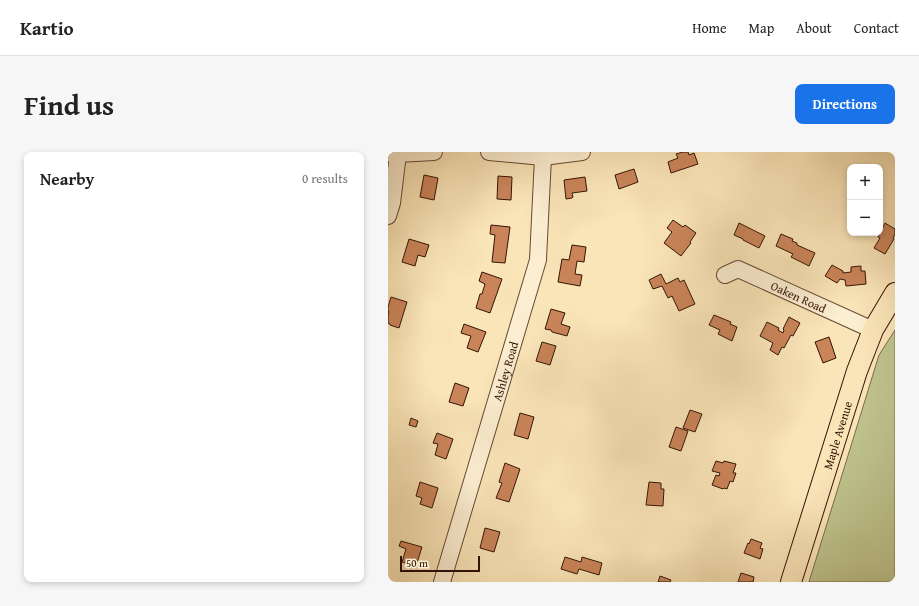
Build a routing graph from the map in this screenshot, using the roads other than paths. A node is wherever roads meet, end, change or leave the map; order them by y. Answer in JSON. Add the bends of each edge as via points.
{"nodes":[{"id":1,"x":434,"y":152,"type":"edge"},
{"id":2,"x":489,"y":152,"type":"edge"},
{"id":3,"x":582,"y":152,"type":"edge"},
{"id":4,"x":393,"y":153,"type":"edge"},
{"id":5,"x":543,"y":157,"type":"junction"},
{"id":6,"x":388,"y":216,"type":"edge"},
{"id":7,"x":725,"y":275,"type":"dead end"},
{"id":8,"x":895,"y":293,"type":"edge"},
{"id":9,"x":873,"y":330,"type":"junction"},
{"id":10,"x":442,"y":582,"type":"edge"},
{"id":11,"x":791,"y":582,"type":"edge"}],
"edges":[{"from":1,"to":4,"type":"street"},
{"from":2,"to":5,"type":"street"},
{"from":3,"to":5,"type":"street"},
{"from":4,"to":6,"type":"street","via":[[392,203]]},
{"from":5,"to":10,"type":"street","name":"Ashley Road","via":[[538,260]]},
{"from":7,"to":9,"type":"street","name":"Oaken Road","via":[[738,269]]},
{"from":8,"to":9,"type":"main road","name":"Maple Avenue"},
{"from":9,"to":11,"type":"main road","name":"Maple Avenue","via":[[857,371]]}]}
